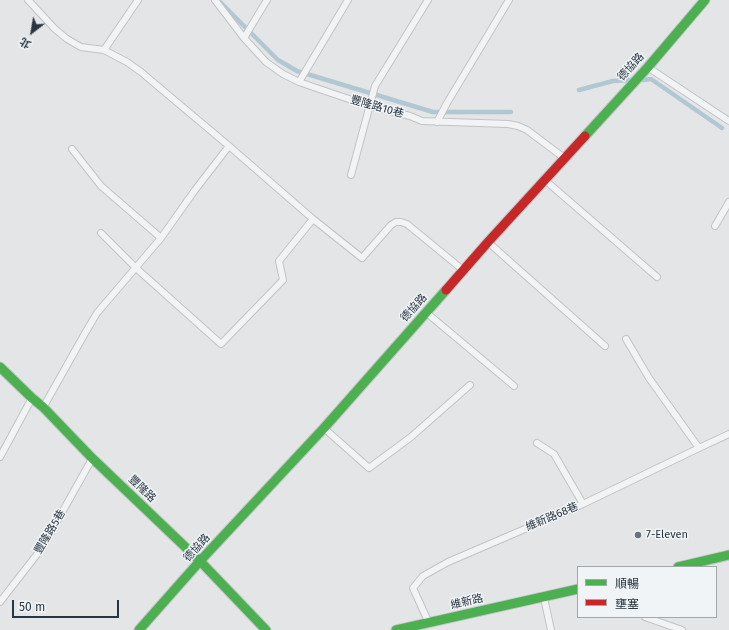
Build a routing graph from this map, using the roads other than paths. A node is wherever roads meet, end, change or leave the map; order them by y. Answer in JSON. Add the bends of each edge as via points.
{"nodes":[{"id":1,"x":28,"y":0,"type":"edge"},
{"id":2,"x":138,"y":0,"type":"edge"},
{"id":3,"x":215,"y":0,"type":"edge"},
{"id":4,"x":267,"y":0,"type":"edge"},
{"id":5,"x":348,"y":0,"type":"edge"},
{"id":6,"x":428,"y":0,"type":"edge"},
{"id":7,"x":510,"y":0,"type":"edge"},
{"id":8,"x":705,"y":0,"type":"edge"},
{"id":9,"x":244,"y":38,"type":"junction"},
{"id":10,"x":104,"y":50,"type":"junction"},
{"id":11,"x":648,"y":67,"type":"junction"},
{"id":12,"x":299,"y":82,"type":"junction"},
{"id":13,"x":370,"y":106,"type":"junction"},
{"id":14,"x":729,"y":121,"type":"edge"},
{"id":15,"x":437,"y":122,"type":"junction"},
{"id":16,"x":228,"y":146,"type":"junction"},
{"id":17,"x":72,"y":149,"type":"dead end"},
{"id":18,"x":564,"y":158,"type":"junction"},
{"id":19,"x":351,"y":175,"type":"dead end"},
{"id":20,"x":545,"y":180,"type":"junction"},
{"id":21,"x":729,"y":202,"type":"edge"},
{"id":22,"x":312,"y":219,"type":"junction"},
{"id":23,"x":715,"y":226,"type":"dead end"},
{"id":24,"x":101,"y":233,"type":"dead end"},
{"id":25,"x":161,"y":238,"type":"junction"},
{"id":26,"x":488,"y":242,"type":"junction"},
{"id":27,"x":136,"y":268,"type":"junction"},
{"id":28,"x":464,"y":270,"type":"junction"},
{"id":29,"x":656,"y":278,"type":"dead end"},
{"id":30,"x":426,"y":312,"type":"junction"},
{"id":31,"x":626,"y":339,"type":"dead end"},
{"id":32,"x":605,"y":346,"type":"dead end"},
{"id":33,"x":0,"y":367,"type":"edge"},
{"id":34,"x":470,"y":386,"type":"dead end"},
{"id":35,"x":514,"y":386,"type":"dead end"},
{"id":36,"x":32,"y":398,"type":"junction"},
{"id":37,"x":43,"y":407,"type":"junction"},
{"id":38,"x":324,"y":428,"type":"junction"},
{"id":39,"x":729,"y":434,"type":"edge"},
{"id":40,"x":537,"y":443,"type":"dead end"},
{"id":41,"x":699,"y":448,"type":"junction"},
{"id":42,"x":0,"y":457,"type":"edge"},
{"id":43,"x":92,"y":458,"type":"junction"},
{"id":44,"x":583,"y":504,"type":"junction"},
{"id":45,"x":729,"y":555,"type":"edge"},
{"id":46,"x":200,"y":562,"type":"junction"},
{"id":47,"x":682,"y":566,"type":"edge"},
{"id":48,"x":577,"y":589,"type":"edge"},
{"id":49,"x":543,"y":597,"type":"junction"},
{"id":50,"x":0,"y":602,"type":"edge"},
{"id":51,"x":648,"y":618,"type":"edge"},
{"id":52,"x":429,"y":623,"type":"junction"},
{"id":53,"x":139,"y":630,"type":"edge"},
{"id":54,"x":266,"y":630,"type":"edge"},
{"id":55,"x":396,"y":630,"type":"edge"},
{"id":56,"x":551,"y":630,"type":"edge"},
{"id":57,"x":680,"y":630,"type":"edge"}],
"edges":[{"from":1,"to":10,"type":"lane","via":[[67,39],[81,47]]},
{"from":2,"to":10,"type":"lane"},
{"from":3,"to":9,"type":"lane","name":"豐隆路10巷"},
{"from":4,"to":9,"type":"lane"},
{"from":5,"to":12,"type":"lane"},
{"from":6,"to":13,"type":"lane","via":[[375,86]]},
{"from":7,"to":15,"type":"lane"},
{"from":8,"to":11,"type":"street","name":"德協路"},
{"from":9,"to":12,"type":"lane","name":"豐隆路10巷","via":[[266,62]]},
{"from":10,"to":16,"type":"lane","via":[[141,72]]},
{"from":11,"to":14,"type":"lane"},
{"from":11,"to":18,"type":"street","name":"德協路"},
{"from":12,"to":13,"type":"lane","name":"豐隆路10巷"},
{"from":13,"to":15,"type":"lane","name":"豐隆路10巷","via":[[422,121]]},
{"from":13,"to":19,"type":"lane"},
{"from":15,"to":18,"type":"lane","name":"豐隆路10巷","via":[[518,126]]},
{"from":16,"to":22,"type":"lane"},
{"from":16,"to":25,"type":"lane"},
{"from":17,"to":25,"type":"lane","via":[[101,186]]},
{"from":18,"to":20,"type":"street","name":"德協路"},
{"from":20,"to":26,"type":"street","name":"德協路"},
{"from":20,"to":29,"type":"lane"},
{"from":21,"to":23,"type":"lane"},
{"from":22,"to":27,"type":"lane","via":[[279,261],[283,280],[221,344]]},
{"from":22,"to":28,"type":"lane","via":[[362,258],[391,225],[396,222],[407,224]]},
{"from":24,"to":27,"type":"lane"},
{"from":25,"to":27,"type":"lane"},
{"from":26,"to":28,"type":"street","name":"德協路"},
{"from":26,"to":32,"type":"lane"},
{"from":27,"to":37,"type":"lane","via":[[97,313]]},
{"from":28,"to":30,"type":"street","name":"德協路"},
{"from":30,"to":35,"type":"lane"},
{"from":30,"to":38,"type":"street","name":"德協路"},
{"from":31,"to":41,"type":"lane","via":[[648,378]]},
{"from":33,"to":36,"type":"street","name":"豐隆路"},
{"from":34,"to":38,"type":"lane","via":[[412,437],[369,468]]},
{"from":36,"to":37,"type":"street","name":"豐隆路"},
{"from":36,"to":42,"type":"lane"},
{"from":37,"to":43,"type":"street","name":"豐隆路"},
{"from":38,"to":46,"type":"street","name":"德協路"},
{"from":39,"to":41,"type":"lane","name":"維新路68巷"},
{"from":40,"to":44,"type":"lane","via":[[554,454]]},
{"from":41,"to":44,"type":"lane","name":"維新路68巷"},
{"from":43,"to":46,"type":"street","name":"豐隆路"},
{"from":43,"to":50,"type":"lane","name":"豐隆路5巷","via":[[42,548]]},
{"from":44,"to":52,"type":"lane","name":"維新路68巷","via":[[448,562],[423,576],[413,588]]},
{"from":45,"to":47,"type":"street"},
{"from":46,"to":53,"type":"street","name":"德協路"},
{"from":46,"to":54,"type":"street","name":"豐隆路"},
{"from":48,"to":49,"type":"street","name":"維新路"},
{"from":49,"to":52,"type":"street","name":"維新路"},
{"from":49,"to":56,"type":"lane"},
{"from":51,"to":57,"type":"lane"},
{"from":52,"to":55,"type":"street","name":"維新路"}]}
